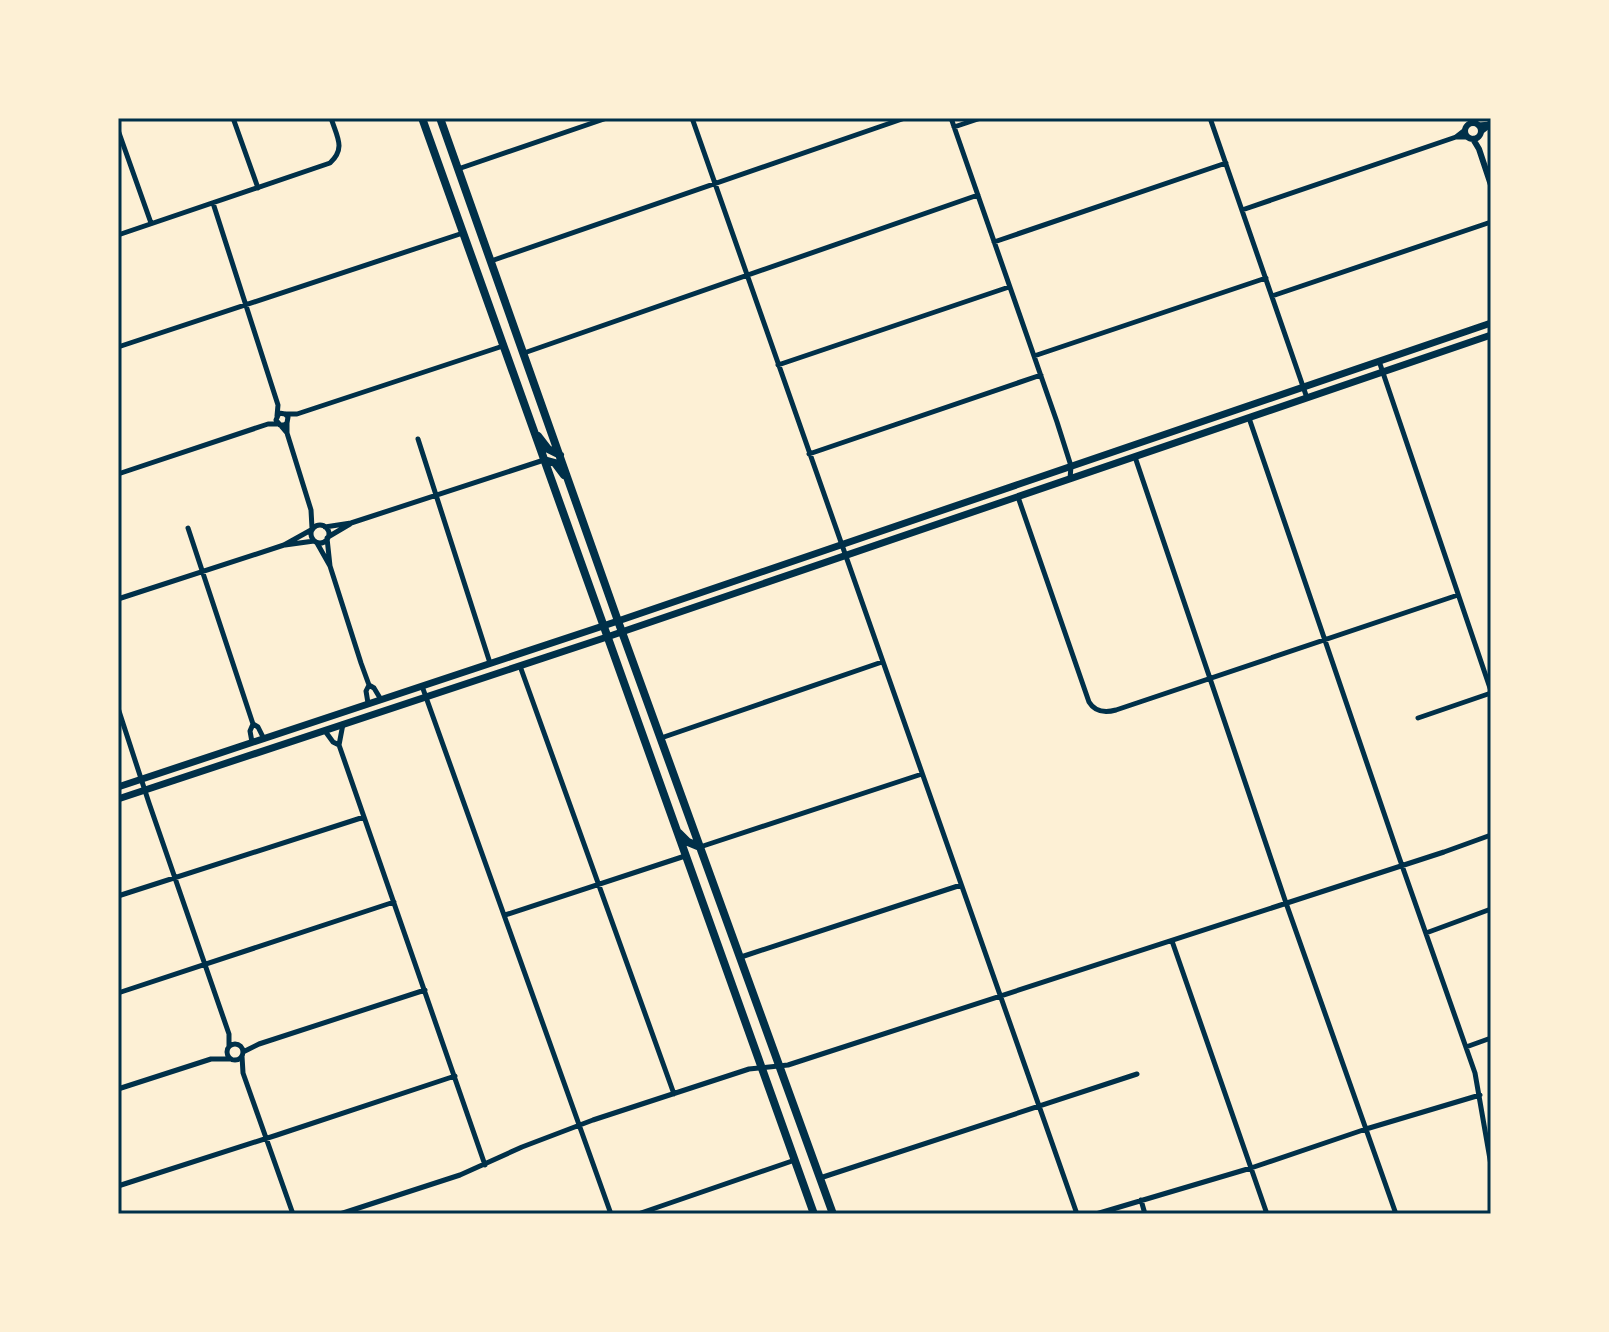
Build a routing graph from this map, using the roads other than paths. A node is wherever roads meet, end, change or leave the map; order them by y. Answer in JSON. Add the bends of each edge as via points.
{"nodes":[{"id":1,"x":233,"y":118,"type":"edge"},
{"id":2,"x":331,"y":118,"type":"edge"},
{"id":3,"x":422,"y":118,"type":"edge"},
{"id":4,"x":440,"y":118,"type":"edge"},
{"id":5,"x":607,"y":118,"type":"edge"},
{"id":6,"x":692,"y":118,"type":"edge"},
{"id":7,"x":905,"y":118,"type":"edge"},
{"id":8,"x":951,"y":118,"type":"edge"},
{"id":9,"x":981,"y":118,"type":"edge"},
{"id":10,"x":1210,"y":118,"type":"edge"},
{"id":11,"x":1491,"y":124,"type":"edge"},
{"id":12,"x":954,"y":127,"type":"junction"},
{"id":13,"x":1473,"y":128,"type":"edge"},
{"id":14,"x":118,"y":130,"type":"edge"},
{"id":15,"x":430,"y":140,"type":"junction"},
{"id":16,"x":453,"y":153,"type":"junction"},
{"id":17,"x":1226,"y":163,"type":"junction"},
{"id":18,"x":458,"y":169,"type":"junction"},
{"id":19,"x":714,"y":184,"type":"junction"},
{"id":20,"x":1491,"y":185,"type":"edge"},
{"id":21,"x":258,"y":188,"type":"junction"},
{"id":22,"x":978,"y":195,"type":"junction"},
{"id":23,"x":213,"y":203,"type":"junction"},
{"id":24,"x":1242,"y":210,"type":"junction"},
{"id":25,"x":1491,"y":222,"type":"edge"},
{"id":26,"x":151,"y":223,"type":"junction"},
{"id":27,"x":463,"y":232,"type":"junction"},
{"id":28,"x":118,"y":235,"type":"edge"},
{"id":29,"x":994,"y":242,"type":"junction"},
{"id":30,"x":491,"y":261,"type":"junction"},
{"id":31,"x":747,"y":275,"type":"junction"},
{"id":32,"x":1266,"y":278,"type":"junction"},
{"id":33,"x":1009,"y":287,"type":"junction"},
{"id":34,"x":1272,"y":296,"type":"junction"},
{"id":35,"x":245,"y":304,"type":"junction"},
{"id":36,"x":1491,"y":323,"type":"edge"},
{"id":37,"x":1491,"y":335,"type":"edge"},
{"id":38,"x":502,"y":343,"type":"junction"},
{"id":39,"x":118,"y":347,"type":"edge"},
{"id":40,"x":524,"y":353,"type":"junction"},
{"id":41,"x":1034,"y":356,"type":"junction"},
{"id":42,"x":1379,"y":361,"type":"junction"},
{"id":43,"x":778,"y":365,"type":"junction"},
{"id":44,"x":1383,"y":372,"type":"junction"},
{"id":45,"x":1041,"y":375,"type":"junction"},
{"id":46,"x":1304,"y":387,"type":"junction"},
{"id":47,"x":1307,"y":398,"type":"junction"},
{"id":48,"x":278,"y":405,"type":"junction"},
{"id":49,"x":287,"y":418,"type":"junction"},
{"id":50,"x":1249,"y":418,"type":"junction"},
{"id":51,"x":278,"y":421,"type":"junction"},
{"id":52,"x":533,"y":429,"type":"junction"},
{"id":53,"x":287,"y":433,"type":"junction"},
{"id":54,"x":418,"y":439,"type":"dead end"},
{"id":55,"x":1148,"y":440,"type":"junction"},
{"id":56,"x":809,"y":454,"type":"junction"},
{"id":57,"x":560,"y":455,"type":"junction"},
{"id":58,"x":1135,"y":457,"type":"junction"},
{"id":59,"x":544,"y":460,"type":"junction"},
{"id":60,"x":1071,"y":466,"type":"junction"},
{"id":61,"x":118,"y":474,"type":"edge"},
{"id":62,"x":1069,"y":480,"type":"junction"},
{"id":63,"x":570,"y":482,"type":"junction"},
{"id":64,"x":436,"y":495,"type":"junction"},
{"id":65,"x":1018,"y":497,"type":"junction"},
{"id":66,"x":311,"y":510,"type":"junction"},
{"id":67,"x":351,"y":523,"type":"junction"},
{"id":68,"x":324,"y":526,"type":"junction"},
{"id":69,"x":188,"y":528,"type":"dead end"},
{"id":70,"x":312,"y":529,"type":"junction"},
{"id":71,"x":328,"y":538,"type":"junction"},
{"id":72,"x":315,"y":542,"type":"junction"},
{"id":73,"x":284,"y":545,"type":"junction"},
{"id":74,"x":841,"y":545,"type":"junction"},
{"id":75,"x":845,"y":556,"type":"junction"},
{"id":76,"x":330,"y":566,"type":"junction"},
{"id":77,"x":203,"y":571,"type":"junction"},
{"id":78,"x":1458,"y":595,"type":"junction"},
{"id":79,"x":119,"y":598,"type":"edge"},
{"id":80,"x":618,"y":621,"type":"junction"},
{"id":81,"x":603,"y":626,"type":"junction"},
{"id":82,"x":622,"y":632,"type":"junction"},
{"id":83,"x":607,"y":637,"type":"junction"},
{"id":84,"x":1324,"y":639,"type":"junction"},
{"id":85,"x":882,"y":662,"type":"junction"},
{"id":86,"x":490,"y":663,"type":"junction"},
{"id":87,"x":520,"y":666,"type":"junction"},
{"id":88,"x":1209,"y":678,"type":"junction"},
{"id":89,"x":369,"y":685,"type":"junction"},
{"id":90,"x":422,"y":685,"type":"junction"},
{"id":91,"x":1491,"y":692,"type":"edge"},
{"id":92,"x":426,"y":696,"type":"junction"},
{"id":93,"x":380,"y":698,"type":"junction"},
{"id":94,"x":368,"y":703,"type":"junction"},
{"id":95,"x":118,"y":708,"type":"edge"},
{"id":96,"x":1418,"y":718,"type":"dead end"},
{"id":97,"x":253,"y":724,"type":"junction"},
{"id":98,"x":343,"y":724,"type":"junction"},
{"id":99,"x":325,"y":731,"type":"junction"},
{"id":100,"x":661,"y":738,"type":"junction"},
{"id":101,"x":264,"y":739,"type":"junction"},
{"id":102,"x":252,"y":743,"type":"junction"},
{"id":103,"x":339,"y":745,"type":"junction"},
{"id":104,"x":922,"y":774,"type":"junction"},
{"id":105,"x":141,"y":779,"type":"junction"},
{"id":106,"x":118,"y":787,"type":"edge"},
{"id":107,"x":145,"y":790,"type":"junction"},
{"id":108,"x":118,"y":799,"type":"edge"},
{"id":109,"x":364,"y":817,"type":"junction"},
{"id":110,"x":675,"y":829,"type":"junction"},
{"id":111,"x":1491,"y":835,"type":"edge"},
{"id":112,"x":700,"y":847,"type":"junction"},
{"id":113,"x":685,"y":856,"type":"junction"},
{"id":114,"x":1402,"y":866,"type":"junction"},
{"id":115,"x":175,"y":878,"type":"junction"},
{"id":116,"x":598,"y":884,"type":"junction"},
{"id":117,"x":961,"y":885,"type":"junction"},
{"id":118,"x":118,"y":896,"type":"edge"},
{"id":119,"x":394,"y":902,"type":"junction"},
{"id":120,"x":1286,"y":903,"type":"junction"},
{"id":121,"x":1491,"y":909,"type":"edge"},
{"id":122,"x":505,"y":915,"type":"junction"},
{"id":123,"x":1426,"y":933,"type":"junction"},
{"id":124,"x":1172,"y":941,"type":"junction"},
{"id":125,"x":740,"y":957,"type":"junction"},
{"id":126,"x":205,"y":964,"type":"junction"},
{"id":127,"x":425,"y":990,"type":"junction"},
{"id":128,"x":118,"y":993,"type":"edge"},
{"id":129,"x":1000,"y":996,"type":"junction"},
{"id":130,"x":229,"y":1034,"type":"junction"},
{"id":131,"x":1491,"y":1038,"type":"edge"},
{"id":132,"x":239,"y":1044,"type":"junction"},
{"id":133,"x":259,"y":1044,"type":"junction"},
{"id":134,"x":228,"y":1047,"type":"junction"},
{"id":135,"x":1466,"y":1047,"type":"junction"},
{"id":136,"x":243,"y":1054,"type":"junction"},
{"id":137,"x":211,"y":1059,"type":"junction"},
{"id":138,"x":231,"y":1059,"type":"junction"},
{"id":139,"x":779,"y":1066,"type":"junction"},
{"id":140,"x":761,"y":1068,"type":"junction"},
{"id":141,"x":243,"y":1073,"type":"junction"},
{"id":142,"x":1137,"y":1074,"type":"dead end"},
{"id":143,"x":455,"y":1076,"type":"junction"},
{"id":144,"x":118,"y":1089,"type":"edge"},
{"id":145,"x":674,"y":1094,"type":"junction"},
{"id":146,"x":1480,"y":1095,"type":"junction"},
{"id":147,"x":1039,"y":1107,"type":"junction"},
{"id":148,"x":580,"y":1125,"type":"junction"},
{"id":149,"x":1366,"y":1129,"type":"junction"},
{"id":150,"x":265,"y":1139,"type":"junction"},
{"id":151,"x":1488,"y":1139,"type":"edge"},
{"id":152,"x":795,"y":1160,"type":"junction"},
{"id":153,"x":485,"y":1165,"type":"junction"},
{"id":154,"x":1491,"y":1165,"type":"edge"},
{"id":155,"x":1251,"y":1168,"type":"junction"},
{"id":156,"x":820,"y":1178,"type":"junction"},
{"id":157,"x":118,"y":1186,"type":"edge"},
{"id":158,"x":1141,"y":1200,"type":"junction"},
{"id":159,"x":291,"y":1213,"type":"edge"},
{"id":160,"x":340,"y":1214,"type":"edge"},
{"id":161,"x":611,"y":1214,"type":"edge"},
{"id":162,"x":638,"y":1214,"type":"edge"},
{"id":163,"x":814,"y":1214,"type":"edge"},
{"id":164,"x":833,"y":1214,"type":"edge"},
{"id":165,"x":1077,"y":1214,"type":"edge"},
{"id":166,"x":1096,"y":1214,"type":"edge"},
{"id":167,"x":1145,"y":1214,"type":"edge"},
{"id":168,"x":1267,"y":1214,"type":"edge"},
{"id":169,"x":1396,"y":1214,"type":"edge"}],
"edges":[{"from":1,"to":21,"type":"street"},
{"from":2,"to":21,"type":"street","via":[[339,144],[330,163]]},
{"from":3,"to":15,"type":"main road"},
{"from":4,"to":16,"type":"main road"},
{"from":5,"to":18,"type":"street"},
{"from":6,"to":19,"type":"street"},
{"from":7,"to":19,"type":"street"},
{"from":8,"to":12,"type":"street"},
{"from":9,"to":12,"type":"street"},
{"from":10,"to":17,"type":"street"},
{"from":11,"to":13,"type":"street"},
{"from":12,"to":22,"type":"street"},
{"from":13,"to":20,"type":"street"},
{"from":13,"to":24,"type":"street"},
{"from":14,"to":26,"type":"street"},
{"from":15,"to":16,"type":"main road"},
{"from":15,"to":27,"type":"main road"},
{"from":16,"to":18,"type":"main road"},
{"from":17,"to":24,"type":"street"},
{"from":17,"to":29,"type":"street"},
{"from":18,"to":30,"type":"main road"},
{"from":19,"to":30,"type":"street"},
{"from":19,"to":31,"type":"street"},
{"from":21,"to":23,"type":"street"},
{"from":22,"to":29,"type":"street"},
{"from":22,"to":31,"type":"street"},
{"from":23,"to":26,"type":"street"},
{"from":23,"to":35,"type":"street"},
{"from":24,"to":32,"type":"street"},
{"from":25,"to":34,"type":"street"},
{"from":26,"to":28,"type":"street"},
{"from":27,"to":35,"type":"street"},
{"from":27,"to":38,"type":"main road"},
{"from":29,"to":33,"type":"street"},
{"from":30,"to":40,"type":"main road"},
{"from":31,"to":40,"type":"street"},
{"from":31,"to":43,"type":"street"},
{"from":32,"to":34,"type":"street"},
{"from":32,"to":41,"type":"street"},
{"from":33,"to":41,"type":"street"},
{"from":33,"to":43,"type":"street"},
{"from":34,"to":46,"type":"street"},
{"from":35,"to":39,"type":"street"},
{"from":35,"to":48,"type":"street"},
{"from":36,"to":42,"type":"main road"},
{"from":37,"to":44,"type":"main road"},
{"from":38,"to":40,"type":"main road"},
{"from":38,"to":49,"type":"street"},
{"from":38,"to":52,"type":"main road"},
{"from":40,"to":57,"type":"main road"},
{"from":41,"to":45,"type":"street"},
{"from":42,"to":44,"type":"street"},
{"from":42,"to":46,"type":"main road"},
{"from":43,"to":56,"type":"street"},
{"from":44,"to":47,"type":"main road"},
{"from":44,"to":78,"type":"street"},
{"from":45,"to":56,"type":"street"},
{"from":45,"to":60,"type":"street"},
{"from":46,"to":47,"type":"street"},
{"from":46,"to":55,"type":"main road"},
{"from":47,"to":50,"type":"main road"},
{"from":48,"to":49,"type":"street"},
{"from":48,"to":51,"type":"street"},
{"from":49,"to":51,"type":"street"},
{"from":49,"to":51,"type":"street","via":[[281,413]]},
{"from":49,"to":53,"type":"street"},
{"from":50,"to":58,"type":"main road"},
{"from":50,"to":84,"type":"street"},
{"from":51,"to":53,"type":"street"},
{"from":51,"to":61,"type":"street"},
{"from":52,"to":57,"type":"main road","via":[[548,449]]},
{"from":52,"to":59,"type":"main road"},
{"from":53,"to":66,"type":"street"},
{"from":54,"to":64,"type":"street"},
{"from":55,"to":58,"type":"main road"},
{"from":55,"to":60,"type":"main road"},
{"from":56,"to":74,"type":"street"},
{"from":57,"to":63,"type":"main road"},
{"from":58,"to":62,"type":"main road"},
{"from":58,"to":88,"type":"street"},
{"from":59,"to":63,"type":"main road","via":[[555,463]]},
{"from":59,"to":64,"type":"street"},
{"from":59,"to":81,"type":"main road"},
{"from":60,"to":62,"type":"street"},
{"from":60,"to":74,"type":"main road"},
{"from":62,"to":65,"type":"main road"},
{"from":63,"to":80,"type":"main road"},
{"from":64,"to":67,"type":"street"},
{"from":64,"to":86,"type":"street"},
{"from":65,"to":75,"type":"main road"},
{"from":65,"to":88,"type":"street","via":[[1089,702],[1106,712]]},
{"from":66,"to":68,"type":"street"},
{"from":66,"to":70,"type":"street"},
{"from":67,"to":68,"type":"street"},
{"from":67,"to":71,"type":"street"},
{"from":68,"to":70,"type":"street"},
{"from":68,"to":71,"type":"street"},
{"from":69,"to":77,"type":"street"},
{"from":70,"to":72,"type":"street"},
{"from":70,"to":73,"type":"street"},
{"from":71,"to":72,"type":"street"},
{"from":71,"to":76,"type":"street"},
{"from":72,"to":73,"type":"street"},
{"from":72,"to":76,"type":"street"},
{"from":73,"to":77,"type":"street"},
{"from":74,"to":75,"type":"street"},
{"from":74,"to":80,"type":"main road"},
{"from":75,"to":82,"type":"main road"},
{"from":75,"to":85,"type":"street"},
{"from":76,"to":89,"type":"street"},
{"from":77,"to":79,"type":"street"},
{"from":77,"to":97,"type":"street"},
{"from":78,"to":84,"type":"street"},
{"from":78,"to":91,"type":"street"},
{"from":80,"to":81,"type":"main road"},
{"from":80,"to":82,"type":"main road"},
{"from":81,"to":83,"type":"main road"},
{"from":81,"to":86,"type":"main road"},
{"from":82,"to":83,"type":"main road"},
{"from":82,"to":100,"type":"main road"},
{"from":83,"to":87,"type":"main road"},
{"from":83,"to":110,"type":"main road"},
{"from":84,"to":88,"type":"street"},
{"from":84,"to":114,"type":"street"},
{"from":85,"to":100,"type":"street"},
{"from":85,"to":104,"type":"street"},
{"from":86,"to":90,"type":"main road"},
{"from":87,"to":92,"type":"main road"},
{"from":87,"to":116,"type":"street"},
{"from":88,"to":120,"type":"street"},
{"from":89,"to":93,"type":"street"},
{"from":89,"to":94,"type":"street"},
{"from":90,"to":92,"type":"street"},
{"from":90,"to":93,"type":"main road"},
{"from":91,"to":96,"type":"street"},
{"from":92,"to":98,"type":"main road"},
{"from":92,"to":122,"type":"street"},
{"from":93,"to":94,"type":"main road"},
{"from":94,"to":101,"type":"main road"},
{"from":95,"to":105,"type":"street"},
{"from":97,"to":101,"type":"street"},
{"from":97,"to":102,"type":"street"},
{"from":98,"to":99,"type":"main road"},
{"from":98,"to":103,"type":"street"},
{"from":99,"to":103,"type":"street"},
{"from":99,"to":107,"type":"main road"},
{"from":100,"to":112,"type":"main road"},
{"from":101,"to":102,"type":"main road"},
{"from":102,"to":105,"type":"main road"},
{"from":103,"to":109,"type":"street"},
{"from":104,"to":112,"type":"street"},
{"from":104,"to":117,"type":"street"},
{"from":105,"to":106,"type":"main road"},
{"from":105,"to":107,"type":"street"},
{"from":107,"to":108,"type":"main road"},
{"from":107,"to":115,"type":"street"},
{"from":109,"to":115,"type":"street"},
{"from":109,"to":119,"type":"street"},
{"from":110,"to":112,"type":"main road"},
{"from":110,"to":113,"type":"main road"},
{"from":111,"to":114,"type":"street"},
{"from":112,"to":125,"type":"main road"},
{"from":113,"to":116,"type":"street"},
{"from":113,"to":140,"type":"main road"},
{"from":114,"to":120,"type":"street"},
{"from":114,"to":123,"type":"street"},
{"from":115,"to":118,"type":"street"},
{"from":115,"to":126,"type":"street"},
{"from":116,"to":122,"type":"street"},
{"from":116,"to":145,"type":"street"},
{"from":117,"to":125,"type":"street"},
{"from":117,"to":129,"type":"street"},
{"from":119,"to":126,"type":"street"},
{"from":119,"to":127,"type":"street"},
{"from":120,"to":124,"type":"street"},
{"from":120,"to":149,"type":"street"},
{"from":121,"to":123,"type":"street"},
{"from":122,"to":148,"type":"street"},
{"from":123,"to":135,"type":"street"},
{"from":124,"to":129,"type":"street"},
{"from":124,"to":155,"type":"street"},
{"from":125,"to":139,"type":"main road"},
{"from":126,"to":128,"type":"street"},
{"from":126,"to":130,"type":"street"},
{"from":127,"to":133,"type":"street"},
{"from":127,"to":143,"type":"street"},
{"from":129,"to":139,"type":"street"},
{"from":129,"to":147,"type":"street"},
{"from":130,"to":132,"type":"street"},
{"from":130,"to":134,"type":"street"},
{"from":131,"to":135,"type":"street"},
{"from":132,"to":133,"type":"street"},
{"from":132,"to":134,"type":"street"},
{"from":132,"to":136,"type":"street"},
{"from":133,"to":136,"type":"street"},
{"from":134,"to":137,"type":"street"},
{"from":134,"to":138,"type":"street"},
{"from":135,"to":146,"type":"street"},
{"from":136,"to":138,"type":"street"},
{"from":136,"to":141,"type":"street"},
{"from":137,"to":138,"type":"street"},
{"from":137,"to":144,"type":"street"},
{"from":138,"to":141,"type":"street"},
{"from":139,"to":140,"type":"street"},
{"from":139,"to":156,"type":"main road"},
{"from":140,"to":145,"type":"street"},
{"from":140,"to":152,"type":"main road"},
{"from":141,"to":150,"type":"street"},
{"from":142,"to":147,"type":"street"},
{"from":143,"to":150,"type":"street"},
{"from":143,"to":153,"type":"street"},
{"from":145,"to":148,"type":"street"},
{"from":146,"to":149,"type":"street"},
{"from":146,"to":151,"type":"street"},
{"from":147,"to":156,"type":"street"},
{"from":147,"to":165,"type":"street"},
{"from":148,"to":153,"type":"street"},
{"from":148,"to":161,"type":"street"},
{"from":149,"to":155,"type":"street"},
{"from":149,"to":169,"type":"street"},
{"from":150,"to":157,"type":"street"},
{"from":150,"to":159,"type":"street"},
{"from":151,"to":154,"type":"street"},
{"from":152,"to":162,"type":"street"},
{"from":152,"to":163,"type":"main road"},
{"from":153,"to":160,"type":"street"},
{"from":155,"to":158,"type":"street"},
{"from":155,"to":168,"type":"street"},
{"from":156,"to":164,"type":"main road"},
{"from":158,"to":166,"type":"street"},
{"from":158,"to":167,"type":"street"}]}
